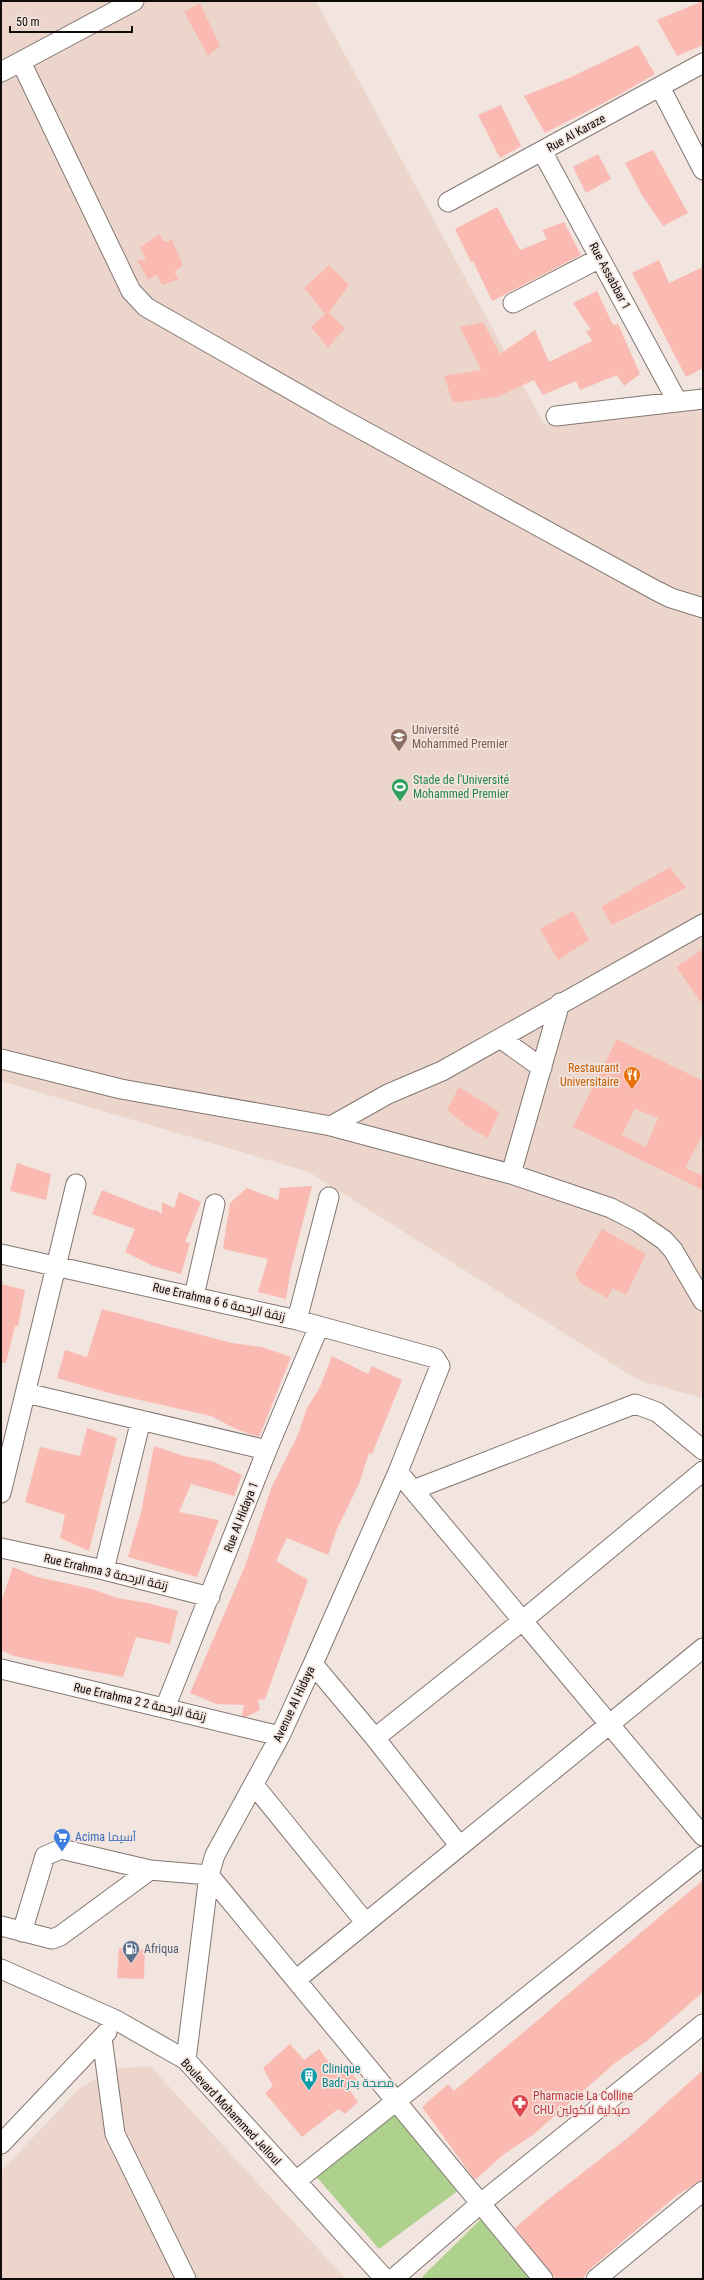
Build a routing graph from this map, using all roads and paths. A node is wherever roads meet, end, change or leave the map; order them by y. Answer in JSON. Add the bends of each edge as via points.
{"nodes":[{"id":1,"x":134,"y":1,"type":"edge"},
{"id":2,"x":21,"y":62,"type":"junction"},
{"id":3,"x":703,"y":63,"type":"edge"},
{"id":4,"x":1,"y":71,"type":"edge"},
{"id":5,"x":660,"y":87,"type":"junction"},
{"id":6,"x":542,"y":151,"type":"junction"},
{"id":7,"x":703,"y":170,"type":"edge"},
{"id":8,"x":448,"y":202,"type":"dead end"},
{"id":9,"x":600,"y":258,"type":"junction"},
{"id":10,"x":513,"y":303,"type":"dead end"},
{"id":11,"x":703,"y":399,"type":"edge"},
{"id":12,"x":677,"y":401,"type":"junction"},
{"id":13,"x":556,"y":416,"type":"dead end"},
{"id":14,"x":703,"y":608,"type":"edge"},
{"id":15,"x":703,"y":924,"type":"edge"},
{"id":16,"x":560,"y":1003,"type":"junction"},
{"id":17,"x":500,"y":1038,"type":"junction"},
{"id":18,"x":1,"y":1059,"type":"edge"},
{"id":19,"x":542,"y":1068,"type":"junction"},
{"id":20,"x":332,"y":1126,"type":"junction"},
{"id":21,"x":511,"y":1174,"type":"junction"},
{"id":22,"x":76,"y":1184,"type":"dead end"},
{"id":23,"x":329,"y":1197,"type":"dead end"},
{"id":24,"x":216,"y":1204,"type":"dead end"},
{"id":25,"x":1,"y":1254,"type":"edge"},
{"id":26,"x":57,"y":1266,"type":"junction"},
{"id":27,"x":194,"y":1296,"type":"junction"},
{"id":28,"x":703,"y":1301,"type":"edge"},
{"id":29,"x":297,"y":1320,"type":"junction"},
{"id":30,"x":319,"y":1326,"type":"junction"},
{"id":31,"x":435,"y":1358,"type":"joint"},
{"id":32,"x":26,"y":1392,"type":"junction"},
{"id":33,"x":141,"y":1420,"type":"junction"},
{"id":34,"x":267,"y":1450,"type":"junction"},
{"id":35,"x":703,"y":1450,"type":"edge"},
{"id":36,"x":703,"y":1471,"type":"edge"},
{"id":37,"x":398,"y":1472,"type":"junction"},
{"id":38,"x":413,"y":1490,"type":"junction"},
{"id":39,"x":1,"y":1493,"type":"edge"},
{"id":40,"x":1,"y":1548,"type":"edge"},
{"id":41,"x":104,"y":1570,"type":"junction"},
{"id":42,"x":210,"y":1597,"type":"junction"},
{"id":43,"x":522,"y":1621,"type":"junction"},
{"id":44,"x":703,"y":1648,"type":"edge"},
{"id":45,"x":313,"y":1664,"type":"junction"},
{"id":46,"x":1,"y":1669,"type":"edge"},
{"id":47,"x":165,"y":1708,"type":"junction"},
{"id":48,"x":608,"y":1725,"type":"junction"},
{"id":49,"x":280,"y":1736,"type":"junction"},
{"id":50,"x":375,"y":1738,"type":"junction"},
{"id":51,"x":254,"y":1785,"type":"junction"},
{"id":52,"x":703,"y":1836,"type":"edge"},
{"id":53,"x":459,"y":1845,"type":"junction"},
{"id":54,"x":703,"y":1856,"type":"edge"},
{"id":55,"x":150,"y":1870,"type":"junction"},
{"id":56,"x":209,"y":1875,"type":"junction"},
{"id":57,"x":365,"y":1922,"type":"junction"},
{"id":58,"x":1,"y":1926,"type":"edge"},
{"id":59,"x":22,"y":1932,"type":"junction"},
{"id":60,"x":1,"y":1969,"type":"edge"},
{"id":61,"x":297,"y":1979,"type":"junction"},
{"id":62,"x":116,"y":2020,"type":"junction"},
{"id":63,"x":703,"y":2024,"type":"edge"},
{"id":64,"x":102,"y":2038,"type":"junction"},
{"id":65,"x":186,"y":2060,"type":"junction"},
{"id":66,"x":397,"y":2102,"type":"junction"},
{"id":67,"x":1,"y":2144,"type":"edge"},
{"id":68,"x":296,"y":2182,"type":"junction"},
{"id":69,"x":703,"y":2191,"type":"edge"},
{"id":70,"x":481,"y":2203,"type":"junction"},
{"id":71,"x":186,"y":2279,"type":"edge"},
{"id":72,"x":385,"y":2279,"type":"edge"},
{"id":73,"x":393,"y":2279,"type":"edge"},
{"id":74,"x":543,"y":2279,"type":"edge"},
{"id":75,"x":596,"y":2279,"type":"edge"}],
"edges":[{"from":1,"to":2,"type":"street"},
{"from":2,"to":4,"type":"street"},
{"from":2,"to":14,"type":"street","via":[[131,291],[146,307],[337,416],[655,590]]},
{"from":3,"to":5,"type":"street","name":"Rue Al Karaze"},
{"from":5,"to":6,"type":"street","name":"Rue Al Karaze"},
{"from":5,"to":7,"type":"street"},
{"from":6,"to":8,"type":"street","name":"Rue Al Karaze"},
{"from":6,"to":9,"type":"street","name":"Rue Assabbar 1"},
{"from":9,"to":10,"type":"street"},
{"from":9,"to":12,"type":"street","name":"Rue Assabbar 1"},
{"from":11,"to":12,"type":"street"},
{"from":12,"to":13,"type":"street"},
{"from":15,"to":16,"type":"street"},
{"from":16,"to":17,"type":"street"},
{"from":16,"to":19,"type":"street"},
{"from":17,"to":19,"type":"street"},
{"from":17,"to":20,"type":"street","via":[[442,1071],[370,1103]]},
{"from":18,"to":20,"type":"street","via":[[121,1089]]},
{"from":19,"to":21,"type":"street"},
{"from":20,"to":21,"type":"street"},
{"from":21,"to":28,"type":"street","via":[[611,1208],[652,1230],[673,1250]]},
{"from":22,"to":26,"type":"street"},
{"from":23,"to":29,"type":"street"},
{"from":24,"to":27,"type":"street"},
{"from":25,"to":26,"type":"street","name":"Rue Errahma 6 6 زنقة الرحمة"},
{"from":26,"to":27,"type":"street","name":"Rue Errahma 6 6 زنقة الرحمة"},
{"from":26,"to":32,"type":"street"},
{"from":27,"to":29,"type":"street","name":"Rue Errahma 6 6 زنقة الرحمة"},
{"from":29,"to":30,"type":"street","name":"Rue Errahma 6 6 زنقة الرحمة"},
{"from":30,"to":31,"type":"street","name":"Rue Errahma 6 6 زنقة الرحمة"},
{"from":30,"to":34,"type":"street","name":"Rue Al Hidaya 1"},
{"from":31,"to":37,"type":"street","name":"Avenue Al Hidaya","via":[[440,1370]]},
{"from":32,"to":33,"type":"street"},
{"from":32,"to":39,"type":"street"},
{"from":33,"to":34,"type":"street"},
{"from":33,"to":41,"type":"street"},
{"from":34,"to":42,"type":"street","name":"Rue Al Hidaya 1"},
{"from":35,"to":38,"type":"street","via":[[657,1412],[635,1404]]},
{"from":36,"to":43,"type":"street"},
{"from":37,"to":38,"type":"street"},
{"from":37,"to":45,"type":"street","name":"Avenue Al Hidaya"},
{"from":38,"to":43,"type":"street"},
{"from":40,"to":41,"type":"street","name":"Rue Errahma 3 زنقة الرحمة"},
{"from":41,"to":42,"type":"street","name":"Rue Errahma 3 زنقة الرحمة"},
{"from":42,"to":47,"type":"street","name":"Rue Al Hidaya 1"},
{"from":43,"to":48,"type":"street"},
{"from":43,"to":50,"type":"street"},
{"from":44,"to":48,"type":"street"},
{"from":45,"to":49,"type":"street","name":"Avenue Al Hidaya"},
{"from":45,"to":50,"type":"street"},
{"from":46,"to":47,"type":"street","name":"Rue Errahma 2 2 زنقة الرحمة"},
{"from":47,"to":49,"type":"street","name":"Rue Errahma 2 2 زنقة الرحمة"},
{"from":48,"to":52,"type":"street"},
{"from":48,"to":53,"type":"street"},
{"from":49,"to":51,"type":"street","name":"Avenue Al Hidaya"},
{"from":50,"to":53,"type":"street"},
{"from":51,"to":56,"type":"street","name":"Avenue Al Hidaya","via":[[215,1855]]},
{"from":51,"to":57,"type":"street"},
{"from":53,"to":57,"type":"street"},
{"from":54,"to":66,"type":"street"},
{"from":55,"to":56,"type":"street"},
{"from":55,"to":59,"type":"street","via":[[60,1936],[52,1939]]},
{"from":55,"to":59,"type":"street","via":[[60,1849],[46,1856]]},
{"from":56,"to":61,"type":"street"},
{"from":56,"to":65,"type":"street","name":"Avenue Al Hidaya"},
{"from":57,"to":61,"type":"street"},
{"from":58,"to":59,"type":"street"},
{"from":60,"to":62,"type":"street","name":"Boulevard Mohammed Jelloul"},
{"from":61,"to":66,"type":"street"},
{"from":62,"to":64,"type":"street"},
{"from":62,"to":65,"type":"street","name":"Boulevard Mohammed Jelloul"},
{"from":63,"to":70,"type":"street"},
{"from":64,"to":67,"type":"street"},
{"from":64,"to":71,"type":"street","via":[[114,2134]]},
{"from":65,"to":68,"type":"street","name":"Boulevard Mohammed Jelloul"},
{"from":66,"to":68,"type":"street"},
{"from":66,"to":70,"type":"street"},
{"from":68,"to":72,"type":"street","name":"Boulevard Mohammed Jelloul"},
{"from":69,"to":75,"type":"street"},
{"from":70,"to":73,"type":"street"},
{"from":70,"to":74,"type":"street"}]}
